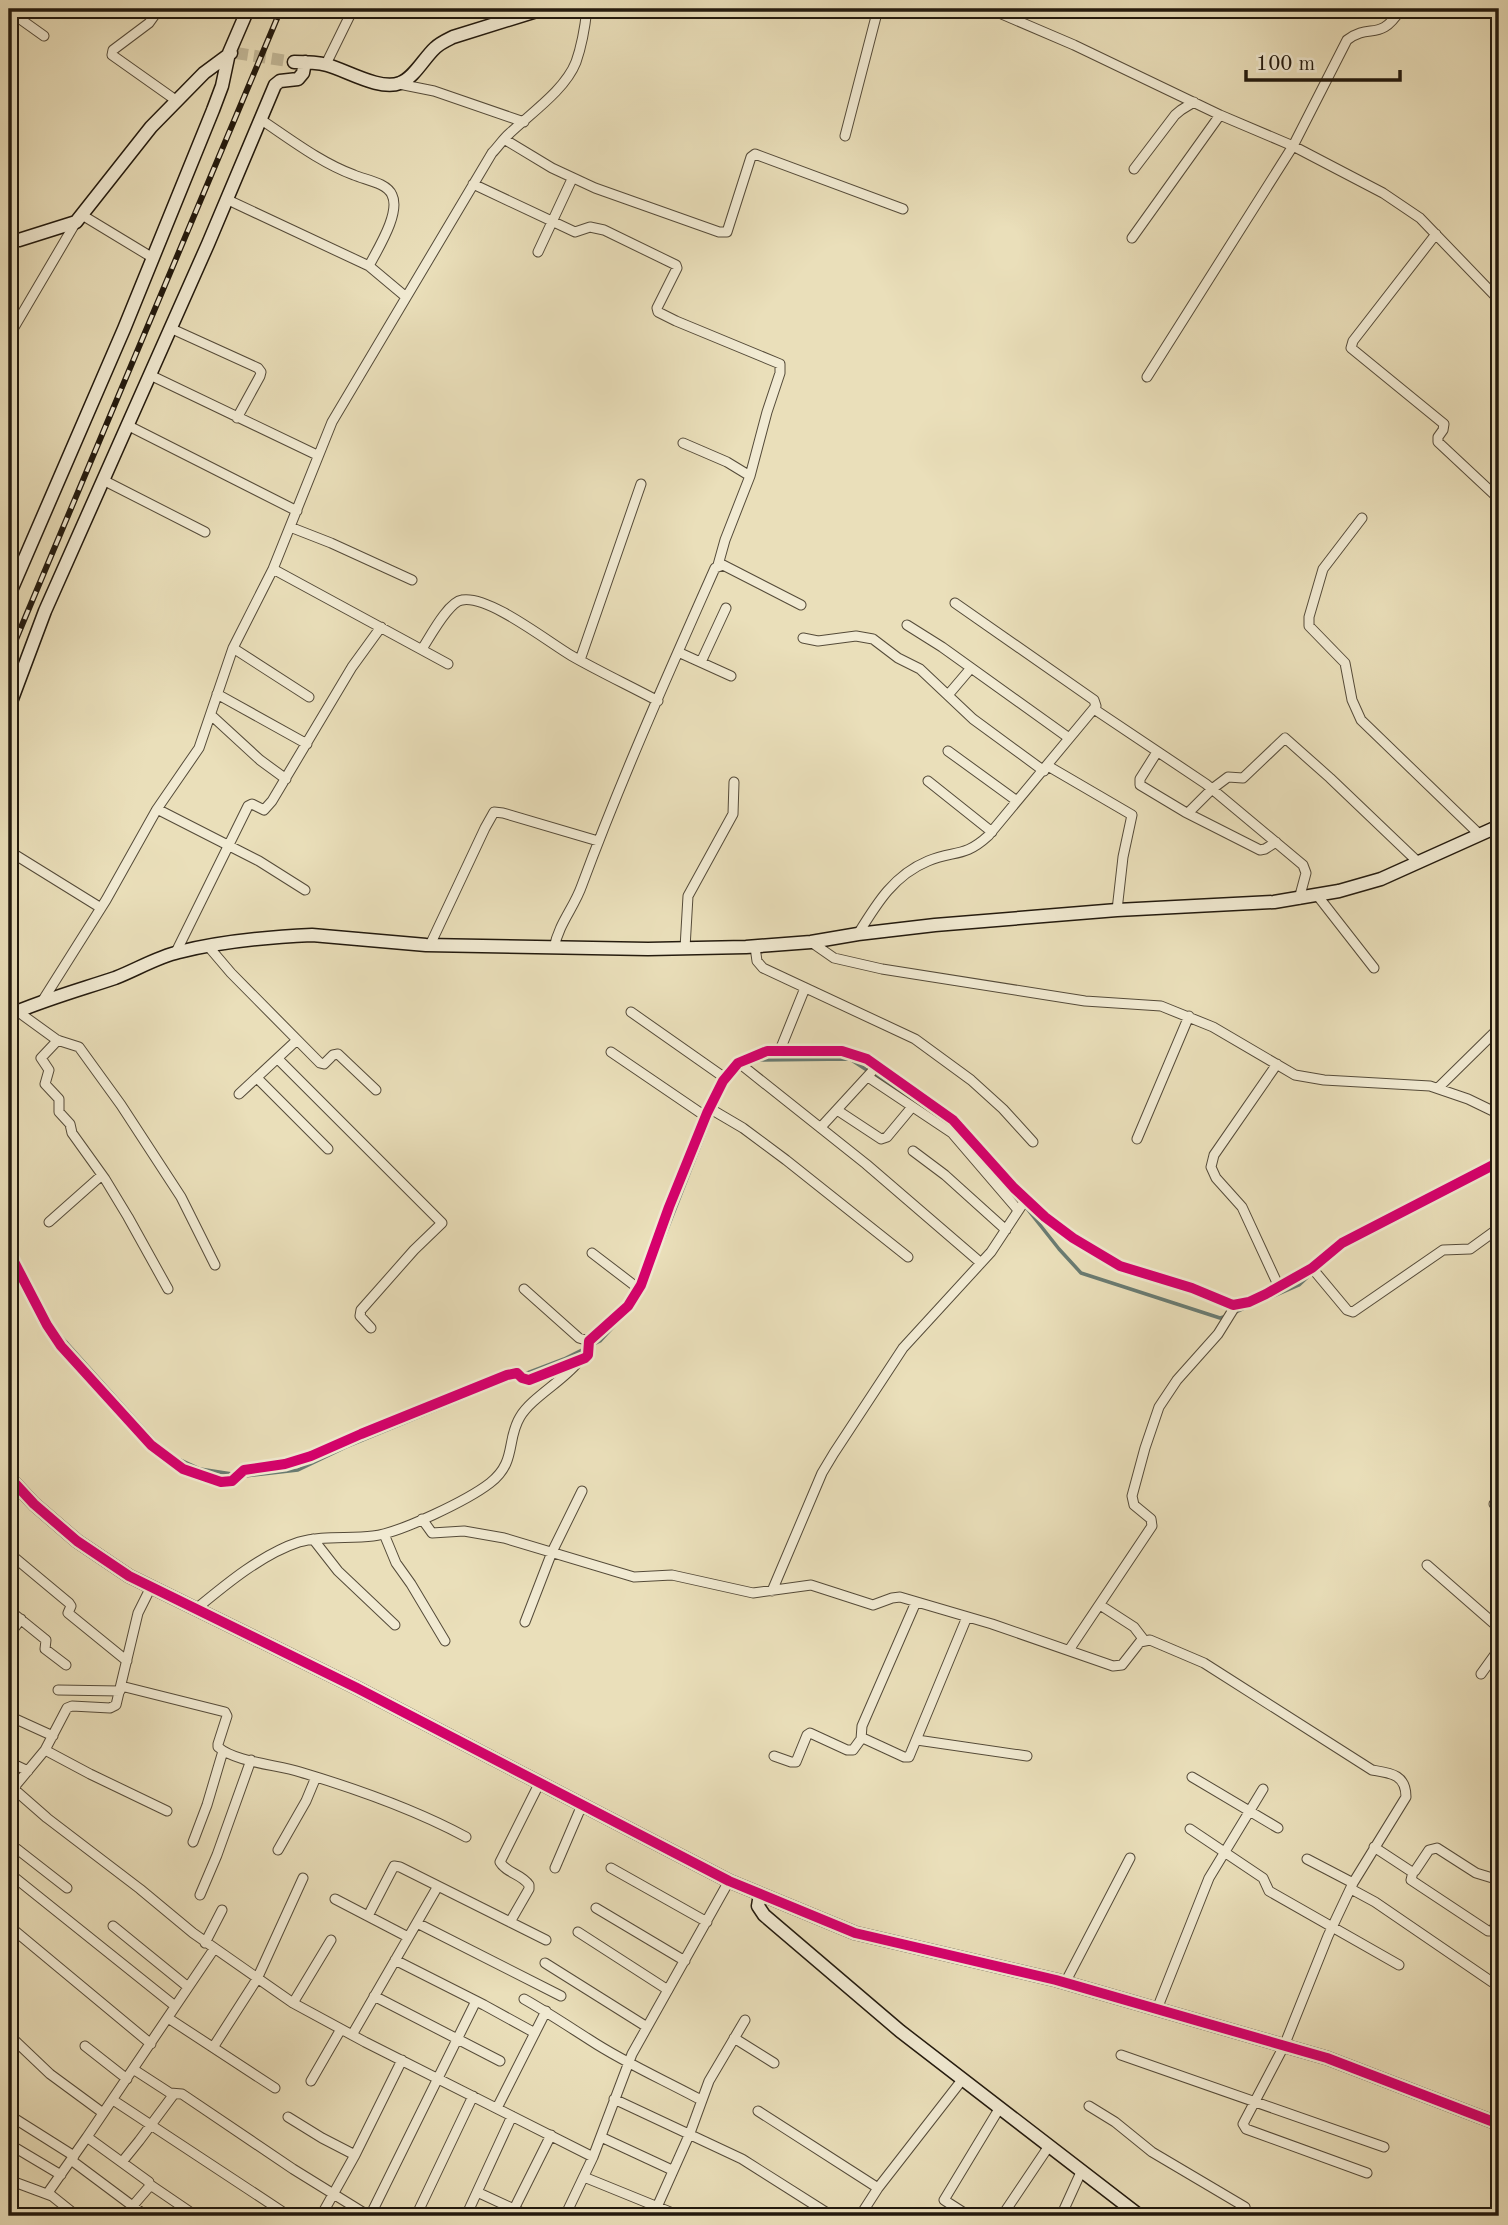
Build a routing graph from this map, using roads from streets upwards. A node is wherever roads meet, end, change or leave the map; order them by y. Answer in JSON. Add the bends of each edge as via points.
{"nodes":[{"id":1,"x":159,"y":9,"type":"edge"},
{"id":2,"x":247,"y":9,"type":"edge"},
{"id":3,"x":353,"y":9,"type":"edge"},
{"id":4,"x":540,"y":9,"type":"edge"},
{"id":5,"x":587,"y":9,"type":"edge"},
{"id":6,"x":878,"y":9,"type":"edge"},
{"id":7,"x":990,"y":9,"type":"edge"},
{"id":8,"x":1401,"y":9,"type":"edge"},
{"id":9,"x":9,"y":10,"type":"edge"},
{"id":10,"x":44,"y":36,"type":"dead end"},
{"id":11,"x":233,"y":53,"type":"junction"},
{"id":12,"x":326,"y":64,"type":"junction"},
{"id":13,"x":399,"y":84,"type":"junction"},
{"id":14,"x":177,"y":101,"type":"junction"},
{"id":15,"x":1194,"y":102,"type":"junction"},
{"id":16,"x":1220,"y":115,"type":"junction"},
{"id":17,"x":260,"y":119,"type":"junction"},
{"id":18,"x":524,"y":122,"type":"junction"},
{"id":19,"x":845,"y":136,"type":"dead end"},
{"id":20,"x":504,"y":139,"type":"junction"},
{"id":21,"x":1293,"y":146,"type":"junction"},
{"id":22,"x":1134,"y":169,"type":"dead end"},
{"id":23,"x":572,"y":179,"type":"junction"},
{"id":24,"x":474,"y":184,"type":"junction"},
{"id":25,"x":226,"y":199,"type":"junction"},
{"id":26,"x":903,"y":209,"type":"dead end"},
{"id":27,"x":79,"y":219,"type":"junction"},
{"id":28,"x":552,"y":220,"type":"junction"},
{"id":29,"x":1436,"y":234,"type":"junction"},
{"id":30,"x":1132,"y":238,"type":"dead end"},
{"id":31,"x":9,"y":241,"type":"edge"},
{"id":32,"x":538,"y":252,"type":"dead end"},
{"id":33,"x":153,"y":258,"type":"junction"},
{"id":34,"x":369,"y":266,"type":"junction"},
{"id":35,"x":406,"y":297,"type":"junction"},
{"id":36,"x":1499,"y":300,"type":"edge"},
{"id":37,"x":170,"y":328,"type":"junction"},
{"id":38,"x":9,"y":337,"type":"edge"},
{"id":39,"x":150,"y":375,"type":"junction"},
{"id":40,"x":1147,"y":377,"type":"dead end"},
{"id":41,"x":237,"y":418,"type":"junction"},
{"id":42,"x":127,"y":425,"type":"junction"},
{"id":43,"x":683,"y":443,"type":"dead end"},
{"id":44,"x":317,"y":456,"type":"junction"},
{"id":45,"x":750,"y":476,"type":"junction"},
{"id":46,"x":103,"y":480,"type":"junction"},
{"id":47,"x":641,"y":484,"type":"dead end"},
{"id":48,"x":1499,"y":499,"type":"edge"},
{"id":49,"x":297,"y":511,"type":"junction"},
{"id":50,"x":1362,"y":519,"type":"dead end"},
{"id":51,"x":290,"y":527,"type":"junction"},
{"id":52,"x":205,"y":532,"type":"dead end"},
{"id":53,"x":718,"y":565,"type":"junction"},
{"id":54,"x":273,"y":569,"type":"junction"},
{"id":55,"x":412,"y":580,"type":"dead end"},
{"id":56,"x":9,"y":595,"type":"edge"},
{"id":57,"x":955,"y":603,"type":"dead end"},
{"id":58,"x":801,"y":605,"type":"dead end"},
{"id":59,"x":726,"y":608,"type":"dead end"},
{"id":60,"x":907,"y":625,"type":"dead end"},
{"id":61,"x":381,"y":627,"type":"junction"},
{"id":62,"x":803,"y":638,"type":"dead end"},
{"id":63,"x":233,"y":648,"type":"junction"},
{"id":64,"x":422,"y":649,"type":"junction"},
{"id":65,"x":678,"y":652,"type":"junction"},
{"id":66,"x":580,"y":660,"type":"junction"},
{"id":67,"x":701,"y":662,"type":"junction"},
{"id":68,"x":448,"y":663,"type":"dead end"},
{"id":69,"x":971,"y":668,"type":"junction"},
{"id":70,"x":731,"y":676,"type":"dead end"},
{"id":71,"x":217,"y":694,"type":"junction"},
{"id":72,"x":948,"y":695,"type":"junction"},
{"id":73,"x":309,"y":697,"type":"dead end"},
{"id":74,"x":658,"y":701,"type":"junction"},
{"id":75,"x":9,"y":707,"type":"edge"},
{"id":76,"x":1094,"y":709,"type":"junction"},
{"id":77,"x":211,"y":715,"type":"junction"},
{"id":78,"x":1069,"y":738,"type":"junction"},
{"id":79,"x":307,"y":744,"type":"junction"},
{"id":80,"x":948,"y":751,"type":"dead end"},
{"id":81,"x":1157,"y":752,"type":"junction"},
{"id":82,"x":1046,"y":768,"type":"junction"},
{"id":83,"x":286,"y":779,"type":"junction"},
{"id":84,"x":928,"y":781,"type":"dead end"},
{"id":85,"x":734,"y":782,"type":"dead end"},
{"id":86,"x":1212,"y":789,"type":"junction"},
{"id":87,"x":1017,"y":801,"type":"junction"},
{"id":88,"x":157,"y":809,"type":"junction"},
{"id":89,"x":1188,"y":813,"type":"junction"},
{"id":90,"x":1499,"y":826,"type":"edge"},
{"id":91,"x":992,"y":832,"type":"junction"},
{"id":92,"x":1479,"y":834,"type":"junction"},
{"id":93,"x":598,"y":841,"type":"junction"},
{"id":94,"x":1276,"y":842,"type":"junction"},
{"id":95,"x":229,"y":846,"type":"junction"},
{"id":96,"x":9,"y":851,"type":"edge"},
{"id":97,"x":1419,"y":863,"type":"junction"},
{"id":98,"x":305,"y":890,"type":"dead end"},
{"id":99,"x":1317,"y":895,"type":"junction"},
{"id":100,"x":1299,"y":899,"type":"junction"},
{"id":101,"x":101,"y":908,"type":"junction"},
{"id":102,"x":1117,"y":910,"type":"junction"},
{"id":103,"x":858,"y":934,"type":"junction"},
{"id":104,"x":811,"y":942,"type":"junction"},
{"id":105,"x":430,"y":945,"type":"junction"},
{"id":106,"x":208,"y":946,"type":"junction"},
{"id":107,"x":755,"y":947,"type":"junction"},
{"id":108,"x":554,"y":948,"type":"junction"},
{"id":109,"x":685,"y":948,"type":"junction"},
{"id":110,"x":176,"y":952,"type":"junction"},
{"id":111,"x":1374,"y":968,"type":"dead end"},
{"id":112,"x":805,"y":988,"type":"junction"},
{"id":113,"x":43,"y":1000,"type":"junction"},
{"id":114,"x":631,"y":1012,"type":"dead end"},
{"id":115,"x":13,"y":1013,"type":"edge"},
{"id":116,"x":1189,"y":1016,"type":"junction"},
{"id":117,"x":1499,"y":1028,"type":"edge"},
{"id":118,"x":58,"y":1040,"type":"junction"},
{"id":119,"x":296,"y":1040,"type":"junction"},
{"id":120,"x":780,"y":1050,"type":"junction"},
{"id":121,"x":611,"y":1052,"type":"dead end"},
{"id":122,"x":278,"y":1059,"type":"junction"},
{"id":123,"x":741,"y":1064,"type":"junction"},
{"id":124,"x":1277,"y":1065,"type":"junction"},
{"id":125,"x":872,"y":1072,"type":"junction"},
{"id":126,"x":257,"y":1078,"type":"junction"},
{"id":127,"x":725,"y":1078,"type":"junction"},
{"id":128,"x":1438,"y":1088,"type":"junction"},
{"id":129,"x":376,"y":1090,"type":"dead end"},
{"id":130,"x":239,"y":1094,"type":"dead end"},
{"id":131,"x":912,"y":1107,"type":"junction"},
{"id":132,"x":837,"y":1110,"type":"junction"},
{"id":133,"x":711,"y":1112,"type":"junction"},
{"id":134,"x":1499,"y":1114,"type":"edge"},
{"id":135,"x":821,"y":1128,"type":"junction"},
{"id":136,"x":1137,"y":1139,"type":"dead end"},
{"id":137,"x":1033,"y":1142,"type":"dead end"},
{"id":138,"x":328,"y":1149,"type":"dead end"},
{"id":139,"x":913,"y":1151,"type":"dead end"},
{"id":140,"x":1499,"y":1162,"type":"edge"},
{"id":141,"x":102,"y":1175,"type":"junction"},
{"id":142,"x":1022,"y":1204,"type":"junction"},
{"id":143,"x":49,"y":1222,"type":"dead end"},
{"id":144,"x":1499,"y":1228,"type":"edge"},
{"id":145,"x":1006,"y":1230,"type":"junction"},
{"id":146,"x":9,"y":1252,"type":"edge"},
{"id":147,"x":592,"y":1253,"type":"dead end"},
{"id":148,"x":908,"y":1257,"type":"dead end"},
{"id":149,"x":981,"y":1263,"type":"junction"},
{"id":150,"x":215,"y":1265,"type":"dead end"},
{"id":151,"x":1315,"y":1271,"type":"junction"},
{"id":152,"x":1279,"y":1287,"type":"junction"},
{"id":153,"x":168,"y":1289,"type":"dead end"},
{"id":154,"x":524,"y":1289,"type":"dead end"},
{"id":155,"x":639,"y":1289,"type":"junction"},
{"id":156,"x":1233,"y":1310,"type":"junction"},
{"id":157,"x":371,"y":1328,"type":"dead end"},
{"id":158,"x":588,"y":1345,"type":"junction"},
{"id":159,"x":579,"y":1361,"type":"junction"},
{"id":160,"x":9,"y":1477,"type":"edge"},
{"id":161,"x":582,"y":1491,"type":"dead end"},
{"id":162,"x":422,"y":1520,"type":"junction"},
{"id":163,"x":384,"y":1534,"type":"junction"},
{"id":164,"x":313,"y":1539,"type":"junction"},
{"id":165,"x":552,"y":1552,"type":"junction"},
{"id":166,"x":9,"y":1553,"type":"edge"},
{"id":167,"x":1427,"y":1566,"type":"dead end"},
{"id":168,"x":151,"y":1587,"type":"junction"},
{"id":169,"x":772,"y":1591,"type":"junction"},
{"id":170,"x":916,"y":1602,"type":"junction"},
{"id":171,"x":1100,"y":1605,"type":"junction"},
{"id":172,"x":196,"y":1609,"type":"junction"},
{"id":173,"x":9,"y":1610,"type":"edge"},
{"id":174,"x":967,"y":1617,"type":"junction"},
{"id":175,"x":21,"y":1619,"type":"junction"},
{"id":176,"x":525,"y":1622,"type":"dead end"},
{"id":177,"x":395,"y":1625,"type":"dead end"},
{"id":178,"x":1499,"y":1628,"type":"edge"},
{"id":179,"x":9,"y":1635,"type":"edge"},
{"id":180,"x":1144,"y":1640,"type":"junction"},
{"id":181,"x":444,"y":1641,"type":"dead end"},
{"id":182,"x":1499,"y":1649,"type":"edge"},
{"id":183,"x":1069,"y":1650,"type":"junction"},
{"id":184,"x":127,"y":1661,"type":"junction"},
{"id":185,"x":66,"y":1665,"type":"dead end"},
{"id":186,"x":1481,"y":1674,"type":"dead end"},
{"id":187,"x":121,"y":1688,"type":"junction"},
{"id":188,"x":58,"y":1690,"type":"dead end"},
{"id":189,"x":9,"y":1716,"type":"edge"},
{"id":190,"x":53,"y":1736,"type":"junction"},
{"id":191,"x":861,"y":1739,"type":"junction"},
{"id":192,"x":917,"y":1740,"type":"junction"},
{"id":193,"x":46,"y":1750,"type":"junction"},
{"id":194,"x":223,"y":1751,"type":"junction"},
{"id":195,"x":774,"y":1756,"type":"dead end"},
{"id":196,"x":1027,"y":1756,"type":"dead end"},
{"id":197,"x":251,"y":1760,"type":"junction"},
{"id":198,"x":9,"y":1762,"type":"edge"},
{"id":199,"x":29,"y":1771,"type":"junction"},
{"id":200,"x":316,"y":1777,"type":"junction"},
{"id":201,"x":1192,"y":1777,"type":"dead end"},
{"id":202,"x":539,"y":1784,"type":"junction"},
{"id":203,"x":1264,"y":1789,"type":"dead end"},
{"id":204,"x":582,"y":1805,"type":"junction"},
{"id":205,"x":167,"y":1811,"type":"dead end"},
{"id":206,"x":1249,"y":1811,"type":"junction"},
{"id":207,"x":1278,"y":1828,"type":"dead end"},
{"id":208,"x":1189,"y":1829,"type":"dead end"},
{"id":209,"x":466,"y":1837,"type":"dead end"},
{"id":210,"x":9,"y":1842,"type":"edge"},
{"id":211,"x":193,"y":1842,"type":"dead end"},
{"id":212,"x":1374,"y":1847,"type":"junction"},
{"id":213,"x":18,"y":1849,"type":"junction"},
{"id":214,"x":278,"y":1850,"type":"dead end"},
{"id":215,"x":1224,"y":1853,"type":"junction"},
{"id":216,"x":1129,"y":1858,"type":"dead end"},
{"id":217,"x":1307,"y":1859,"type":"dead end"},
{"id":218,"x":9,"y":1861,"type":"edge"},
{"id":219,"x":555,"y":1868,"type":"dead end"},
{"id":220,"x":611,"y":1868,"type":"dead end"},
{"id":221,"x":1413,"y":1872,"type":"junction"},
{"id":222,"x":9,"y":1873,"type":"edge"},
{"id":223,"x":303,"y":1878,"type":"dead end"},
{"id":224,"x":1499,"y":1880,"type":"edge"},
{"id":225,"x":730,"y":1881,"type":"junction"},
{"id":226,"x":438,"y":1886,"type":"junction"},
{"id":227,"x":1352,"y":1886,"type":"junction"},
{"id":228,"x":67,"y":1888,"type":"dead end"},
{"id":229,"x":760,"y":1894,"type":"junction"},
{"id":230,"x":200,"y":1895,"type":"dead end"},
{"id":231,"x":335,"y":1899,"type":"dead end"},
{"id":232,"x":596,"y":1908,"type":"dead end"},
{"id":233,"x":222,"y":1910,"type":"dead end"},
{"id":234,"x":368,"y":1916,"type":"junction"},
{"id":235,"x":1499,"y":1921,"type":"edge"},
{"id":236,"x":510,"y":1922,"type":"junction"},
{"id":237,"x":707,"y":1922,"type":"junction"},
{"id":238,"x":417,"y":1923,"type":"junction"},
{"id":239,"x":9,"y":1926,"type":"edge"},
{"id":240,"x":113,"y":1926,"type":"dead end"},
{"id":241,"x":1333,"y":1926,"type":"junction"},
{"id":242,"x":578,"y":1932,"type":"dead end"},
{"id":243,"x":408,"y":1937,"type":"junction"},
{"id":244,"x":331,"y":1940,"type":"dead end"},
{"id":245,"x":546,"y":1940,"type":"dead end"},
{"id":246,"x":210,"y":1946,"type":"junction"},
{"id":247,"x":395,"y":1960,"type":"junction"},
{"id":248,"x":685,"y":1961,"type":"junction"},
{"id":249,"x":545,"y":1963,"type":"dead end"},
{"id":250,"x":1399,"y":1965,"type":"dead end"},
{"id":251,"x":257,"y":1979,"type":"junction"},
{"id":252,"x":1492,"y":1982,"type":"dead end"},
{"id":253,"x":1065,"y":1983,"type":"junction"},
{"id":254,"x":188,"y":1987,"type":"junction"},
{"id":255,"x":668,"y":1990,"type":"junction"},
{"id":256,"x":374,"y":1996,"type":"junction"},
{"id":257,"x":561,"y":1996,"type":"dead end"},
{"id":258,"x":524,"y":1999,"type":"dead end"},
{"id":259,"x":476,"y":2001,"type":"junction"},
{"id":260,"x":293,"y":2003,"type":"junction"},
{"id":261,"x":175,"y":2006,"type":"junction"},
{"id":262,"x":1157,"y":2009,"type":"junction"},
{"id":263,"x":546,"y":2011,"type":"junction"},
{"id":264,"x":168,"y":2018,"type":"junction"},
{"id":265,"x":745,"y":2021,"type":"dead end"},
{"id":266,"x":647,"y":2027,"type":"junction"},
{"id":267,"x":341,"y":2029,"type":"junction"},
{"id":268,"x":535,"y":2033,"type":"junction"},
{"id":269,"x":9,"y":2035,"type":"edge"},
{"id":270,"x":352,"y":2035,"type":"junction"},
{"id":271,"x":734,"y":2038,"type":"junction"},
{"id":272,"x":458,"y":2039,"type":"junction"},
{"id":273,"x":150,"y":2044,"type":"junction"},
{"id":274,"x":85,"y":2046,"type":"dead end"},
{"id":275,"x":214,"y":2046,"type":"junction"},
{"id":276,"x":1284,"y":2046,"type":"junction"},
{"id":277,"x":1121,"y":2055,"type":"dead end"},
{"id":278,"x":401,"y":2060,"type":"junction"},
{"id":279,"x":500,"y":2061,"type":"dead end"},
{"id":280,"x":629,"y":2063,"type":"junction"},
{"id":281,"x":774,"y":2063,"type":"dead end"},
{"id":282,"x":133,"y":2069,"type":"junction"},
{"id":283,"x":127,"y":2079,"type":"junction"},
{"id":284,"x":438,"y":2079,"type":"junction"},
{"id":285,"x":962,"y":2080,"type":"junction"},
{"id":286,"x":311,"y":2081,"type":"dead end"},
{"id":287,"x":275,"y":2088,"type":"dead end"},
{"id":288,"x":174,"y":2094,"type":"junction"},
{"id":289,"x":473,"y":2096,"type":"junction"},
{"id":290,"x":614,"y":2099,"type":"junction"},
{"id":291,"x":9,"y":2100,"type":"edge"},
{"id":292,"x":113,"y":2100,"type":"junction"},
{"id":293,"x":701,"y":2100,"type":"junction"},
{"id":294,"x":1254,"y":2102,"type":"junction"},
{"id":295,"x":1089,"y":2106,"type":"dead end"},
{"id":296,"x":497,"y":2108,"type":"junction"},
{"id":297,"x":999,"y":2109,"type":"junction"},
{"id":298,"x":758,"y":2111,"type":"dead end"},
{"id":299,"x":9,"y":2113,"type":"edge"},
{"id":300,"x":103,"y":2113,"type":"junction"},
{"id":301,"x":512,"y":2116,"type":"junction"},
{"id":302,"x":288,"y":2117,"type":"dead end"},
{"id":303,"x":1499,"y":2124,"type":"edge"},
{"id":304,"x":151,"y":2125,"type":"junction"},
{"id":305,"x":690,"y":2133,"type":"junction"},
{"id":306,"x":551,"y":2135,"type":"junction"},
{"id":307,"x":87,"y":2137,"type":"junction"},
{"id":308,"x":601,"y":2137,"type":"junction"},
{"id":309,"x":9,"y":2144,"type":"edge"},
{"id":310,"x":1049,"y":2146,"type":"junction"},
{"id":311,"x":1384,"y":2147,"type":"dead end"},
{"id":312,"x":355,"y":2155,"type":"junction"},
{"id":313,"x":593,"y":2157,"type":"junction"},
{"id":314,"x":73,"y":2158,"type":"junction"},
{"id":315,"x":122,"y":2162,"type":"junction"},
{"id":316,"x":672,"y":2170,"type":"junction"},
{"id":317,"x":1081,"y":2172,"type":"junction"},
{"id":318,"x":1367,"y":2173,"type":"dead end"},
{"id":319,"x":61,"y":2175,"type":"junction"},
{"id":320,"x":584,"y":2177,"type":"junction"},
{"id":321,"x":9,"y":2179,"type":"edge"},
{"id":322,"x":149,"y":2183,"type":"junction"},
{"id":323,"x":878,"y":2189,"type":"junction"},
{"id":324,"x":477,"y":2192,"type":"junction"},
{"id":325,"x":47,"y":2194,"type":"junction"},
{"id":326,"x":334,"y":2195,"type":"junction"},
{"id":327,"x":133,"y":2206,"type":"junction"},
{"id":328,"x":657,"y":2207,"type":"junction"},
{"id":329,"x":514,"y":2209,"type":"junction"},
{"id":330,"x":77,"y":2216,"type":"edge"},
{"id":331,"x":124,"y":2216,"type":"edge"},
{"id":332,"x":146,"y":2216,"type":"edge"},
{"id":333,"x":196,"y":2216,"type":"edge"},
{"id":334,"x":289,"y":2216,"type":"edge"},
{"id":335,"x":321,"y":2216,"type":"edge"},
{"id":336,"x":369,"y":2216,"type":"edge"},
{"id":337,"x":416,"y":2216,"type":"edge"},
{"id":338,"x":466,"y":2216,"type":"edge"},
{"id":339,"x":529,"y":2216,"type":"edge"},
{"id":340,"x":567,"y":2216,"type":"edge"},
{"id":341,"x":680,"y":2216,"type":"edge"},
{"id":342,"x":832,"y":2216,"type":"edge"},
{"id":343,"x":860,"y":2216,"type":"edge"},
{"id":344,"x":970,"y":2216,"type":"edge"},
{"id":345,"x":1002,"y":2216,"type":"edge"},
{"id":346,"x":1061,"y":2216,"type":"edge"},
{"id":347,"x":1140,"y":2216,"type":"edge"},
{"id":348,"x":1242,"y":2216,"type":"edge"}],
"edges":[{"from":1,"to":14,"type":"street","via":[[112,55]]},
{"from":2,"to":11,"type":"street"},
{"from":3,"to":12,"type":"street"},
{"from":4,"to":13,"type":"street","via":[[443,42]]},
{"from":5,"to":18,"type":"street","via":[[576,63]]},
{"from":6,"to":19,"type":"street"},
{"from":7,"to":15,"type":"street"},
{"from":8,"to":21,"type":"street","via":[[1386,28],[1354,34],[1347,40]]},
{"from":9,"to":10,"type":"street"},
{"from":11,"to":14,"type":"street","via":[[204,73]]},
{"from":11,"to":33,"type":"street"},
{"from":12,"to":13,"type":"street","via":[[384,84]]},
{"from":12,"to":17,"type":"street","via":[[299,62],[303,73],[298,79],[275,85]]},
{"from":13,"to":18,"type":"street","via":[[435,91]]},
{"from":14,"to":27,"type":"street"},
{"from":15,"to":16,"type":"street"},
{"from":15,"to":22,"type":"street","via":[[1175,115]]},
{"from":16,"to":21,"type":"street"},
{"from":16,"to":30,"type":"street"},
{"from":17,"to":25,"type":"street"},
{"from":17,"to":34,"type":"street","via":[[339,169],[392,194],[394,214]]},
{"from":18,"to":20,"type":"street"},
{"from":20,"to":23,"type":"street"},
{"from":20,"to":24,"type":"street"},
{"from":21,"to":29,"type":"street","via":[[1383,193]]},
{"from":21,"to":40,"type":"street"},
{"from":23,"to":26,"type":"street","via":[[724,233],[752,154],[756,154]]},
{"from":23,"to":28,"type":"street"},
{"from":24,"to":28,"type":"street"},
{"from":24,"to":35,"type":"street"},
{"from":25,"to":34,"type":"street"},
{"from":25,"to":37,"type":"street"},
{"from":27,"to":31,"type":"street"},
{"from":27,"to":33,"type":"street"},
{"from":27,"to":38,"type":"street"},
{"from":28,"to":32,"type":"street"},
{"from":28,"to":45,"type":"street","via":[[575,232],[590,227],[604,230],[676,265],[658,312],[780,364]]},
{"from":29,"to":36,"type":"street"},
{"from":29,"to":48,"type":"street","via":[[1351,348],[1444,424],[1438,442]]},
{"from":33,"to":56,"type":"street"},
{"from":34,"to":35,"type":"street"},
{"from":35,"to":44,"type":"street","via":[[332,422]]},
{"from":37,"to":39,"type":"street"},
{"from":37,"to":41,"type":"street","via":[[261,372]]},
{"from":39,"to":41,"type":"street"},
{"from":39,"to":42,"type":"street"},
{"from":41,"to":44,"type":"street"},
{"from":42,"to":46,"type":"street"},
{"from":42,"to":49,"type":"street"},
{"from":43,"to":45,"type":"street"},
{"from":44,"to":49,"type":"street"},
{"from":45,"to":53,"type":"street"},
{"from":46,"to":52,"type":"street"},
{"from":46,"to":75,"type":"street"},
{"from":47,"to":66,"type":"street"},
{"from":49,"to":51,"type":"street"},
{"from":50,"to":92,"type":"street","via":[[1322,569],[1309,626],[1345,663],[1361,720]]},
{"from":51,"to":54,"type":"street"},
{"from":51,"to":55,"type":"street"},
{"from":53,"to":58,"type":"street"},
{"from":53,"to":65,"type":"street"},
{"from":54,"to":61,"type":"street"},
{"from":54,"to":63,"type":"street"},
{"from":57,"to":76,"type":"street","via":[[1094,700]]},
{"from":59,"to":67,"type":"street"},
{"from":60,"to":69,"type":"street"},
{"from":61,"to":64,"type":"street"},
{"from":61,"to":79,"type":"street"},
{"from":62,"to":72,"type":"street","via":[[873,639],[920,669]]},
{"from":63,"to":71,"type":"street"},
{"from":63,"to":73,"type":"street"},
{"from":64,"to":66,"type":"street","via":[[454,603],[471,600],[499,610]]},
{"from":64,"to":68,"type":"street"},
{"from":65,"to":67,"type":"street"},
{"from":65,"to":74,"type":"street"},
{"from":66,"to":74,"type":"street"},
{"from":67,"to":70,"type":"street"},
{"from":69,"to":72,"type":"street"},
{"from":69,"to":78,"type":"street"},
{"from":71,"to":77,"type":"street"},
{"from":71,"to":79,"type":"street"},
{"from":72,"to":82,"type":"street","via":[[984,727]]},
{"from":74,"to":93,"type":"street"},
{"from":76,"to":78,"type":"street"},
{"from":76,"to":81,"type":"street"},
{"from":77,"to":83,"type":"street"},
{"from":77,"to":88,"type":"street","via":[[195,755]]},
{"from":78,"to":82,"type":"street"},
{"from":79,"to":83,"type":"street"},
{"from":80,"to":87,"type":"street"},
{"from":81,"to":86,"type":"street"},
{"from":81,"to":89,"type":"street","via":[[1139,783]]},
{"from":82,"to":87,"type":"street"},
{"from":82,"to":102,"type":"street","via":[[1132,815]]},
{"from":83,"to":95,"type":"street","via":[[264,809],[248,805]]},
{"from":84,"to":91,"type":"street"},
{"from":85,"to":109,"type":"street","via":[[733,814],[688,896]]},
{"from":86,"to":89,"type":"street"},
{"from":86,"to":94,"type":"street"},
{"from":86,"to":97,"type":"street","via":[[1229,776],[1243,778],[1284,738]]},
{"from":87,"to":91,"type":"street"},
{"from":88,"to":95,"type":"street"},
{"from":88,"to":101,"type":"street"},
{"from":89,"to":94,"type":"street","via":[[1260,850]]},
{"from":90,"to":92,"type":"street"},
{"from":91,"to":103,"type":"street","via":[[970,850],[928,861],[894,881]]},
{"from":92,"to":97,"type":"street"},
{"from":93,"to":105,"type":"street","via":[[495,812]]},
{"from":93,"to":108,"type":"street"},
{"from":94,"to":100,"type":"street","via":[[1306,869]]},
{"from":95,"to":98,"type":"street"},
{"from":95,"to":110,"type":"street"},
{"from":96,"to":101,"type":"street"},
{"from":97,"to":99,"type":"street","via":[[1381,879]]},
{"from":99,"to":100,"type":"street"},
{"from":99,"to":111,"type":"street"},
{"from":100,"to":102,"type":"street"},
{"from":101,"to":113,"type":"street"},
{"from":102,"to":103,"type":"street"},
{"from":103,"to":104,"type":"street"},
{"from":104,"to":107,"type":"street"},
{"from":104,"to":116,"type":"street","via":[[834,958],[882,969],[1085,1001],[1161,1006]]},
{"from":105,"to":106,"type":"street","via":[[312,935]]},
{"from":105,"to":108,"type":"street"},
{"from":106,"to":110,"type":"street"},
{"from":106,"to":119,"type":"street"},
{"from":107,"to":109,"type":"street"},
{"from":107,"to":112,"type":"street","via":[[760,965]]},
{"from":108,"to":109,"type":"street"},
{"from":110,"to":113,"type":"street"},
{"from":112,"to":120,"type":"street"},
{"from":112,"to":137,"type":"street","via":[[915,1039],[971,1080]]},
{"from":113,"to":115,"type":"street"},
{"from":114,"to":127,"type":"street"},
{"from":115,"to":118,"type":"street"},
{"from":116,"to":124,"type":"street"},
{"from":116,"to":136,"type":"street"},
{"from":117,"to":128,"type":"street"},
{"from":118,"to":141,"type":"street","via":[[41,1058],[49,1072],[45,1084],[59,1099],[60,1112]]},
{"from":118,"to":150,"type":"street","via":[[79,1047],[121,1105],[187,1208]]},
{"from":119,"to":122,"type":"street"},
{"from":119,"to":129,"type":"street","via":[[322,1064],[338,1054]]},
{"from":120,"to":123,"type":"street","via":[[762,1052]]},
{"from":120,"to":125,"type":"street","via":[[859,1055]]},
{"from":121,"to":133,"type":"street"},
{"from":122,"to":126,"type":"street"},
{"from":122,"to":157,"type":"street","via":[[443,1223],[360,1310]]},
{"from":123,"to":127,"type":"street"},
{"from":123,"to":135,"type":"street"},
{"from":124,"to":128,"type":"street","via":[[1311,1078]]},
{"from":124,"to":152,"type":"street","via":[[1214,1155],[1211,1167],[1242,1207]]},
{"from":125,"to":131,"type":"street"},
{"from":125,"to":132,"type":"street"},
{"from":125,"to":142,"type":"street","via":[[953,1120]]},
{"from":126,"to":130,"type":"street"},
{"from":126,"to":138,"type":"street"},
{"from":127,"to":133,"type":"street"},
{"from":128,"to":134,"type":"street"},
{"from":131,"to":132,"type":"street","via":[[881,1139]]},
{"from":131,"to":142,"type":"street","via":[[952,1133]]},
{"from":132,"to":135,"type":"street"},
{"from":133,"to":148,"type":"street","via":[[743,1128]]},
{"from":133,"to":155,"type":"street"},
{"from":135,"to":149,"type":"street"},
{"from":139,"to":145,"type":"street"},
{"from":140,"to":151,"type":"street","via":[[1342,1243]]},
{"from":141,"to":143,"type":"street"},
{"from":141,"to":153,"type":"street"},
{"from":142,"to":145,"type":"street"},
{"from":142,"to":156,"type":"street","via":[[1120,1266],[1192,1288]]},
{"from":144,"to":151,"type":"street","via":[[1470,1249],[1443,1250],[1353,1312]]},
{"from":145,"to":149,"type":"street"},
{"from":146,"to":159,"type":"street","via":[[61,1346],[152,1445],[193,1474],[225,1482],[239,1474],[298,1461],[507,1375],[526,1380]]},
{"from":147,"to":155,"type":"street"},
{"from":149,"to":169,"type":"street","via":[[903,1348],[834,1453]]},
{"from":151,"to":152,"type":"street"},
{"from":152,"to":156,"type":"street"},
{"from":154,"to":158,"type":"street"},
{"from":155,"to":158,"type":"street"},
{"from":156,"to":171,"type":"street","via":[[1158,1407],[1132,1496],[1134,1505],[1152,1519],[1152,1526]]},
{"from":158,"to":159,"type":"street","via":[[587,1357]]},
{"from":159,"to":162,"type":"street","via":[[520,1416],[500,1474],[482,1489]]},
{"from":160,"to":168,"type":"street","via":[[77,1541]]},
{"from":161,"to":165,"type":"street"},
{"from":162,"to":163,"type":"street"},
{"from":162,"to":165,"type":"street","via":[[432,1533],[476,1533]]},
{"from":163,"to":164,"type":"street"},
{"from":163,"to":181,"type":"street","via":[[396,1563]]},
{"from":164,"to":172,"type":"street","via":[[242,1572]]},
{"from":164,"to":177,"type":"street","via":[[338,1571]]},
{"from":165,"to":169,"type":"street","via":[[628,1577],[672,1575],[748,1592]]},
{"from":165,"to":176,"type":"street"},
{"from":166,"to":184,"type":"street","via":[[70,1604],[69,1614]]},
{"from":167,"to":178,"type":"street"},
{"from":168,"to":172,"type":"street"},
{"from":168,"to":184,"type":"street","via":[[138,1613]]},
{"from":169,"to":170,"type":"street","via":[[811,1585],[873,1605],[897,1597]]},
{"from":170,"to":174,"type":"street"},
{"from":170,"to":191,"type":"street","via":[[862,1727]]},
{"from":171,"to":180,"type":"street","via":[[1134,1627]]},
{"from":171,"to":183,"type":"street"},
{"from":172,"to":202,"type":"street"},
{"from":173,"to":175,"type":"street"},
{"from":174,"to":183,"type":"street"},
{"from":174,"to":192,"type":"street"},
{"from":175,"to":179,"type":"street"},
{"from":175,"to":185,"type":"street","via":[[46,1640],[46,1650]]},
{"from":180,"to":183,"type":"street","via":[[1118,1666]]},
{"from":180,"to":212,"type":"street","via":[[1195,1658],[1356,1761],[1399,1777],[1405,1797]]},
{"from":182,"to":186,"type":"street"},
{"from":184,"to":187,"type":"street"},
{"from":187,"to":188,"type":"street"},
{"from":187,"to":190,"type":"street","via":[[116,1705],[110,1708],[69,1707]]},
{"from":187,"to":194,"type":"street","via":[[225,1712],[218,1744]]},
{"from":189,"to":190,"type":"street"},
{"from":190,"to":193,"type":"street"},
{"from":191,"to":192,"type":"street","via":[[907,1758]]},
{"from":191,"to":195,"type":"street","via":[[850,1750],[809,1734],[796,1762]]},
{"from":192,"to":196,"type":"street"},
{"from":193,"to":199,"type":"street"},
{"from":193,"to":205,"type":"street"},
{"from":194,"to":197,"type":"street"},
{"from":194,"to":211,"type":"street"},
{"from":197,"to":200,"type":"street"},
{"from":197,"to":230,"type":"street"},
{"from":198,"to":199,"type":"street"},
{"from":199,"to":246,"type":"street","via":[[16,1785],[17,1792]]},
{"from":200,"to":209,"type":"street","via":[[428,1818]]},
{"from":200,"to":214,"type":"street"},
{"from":201,"to":206,"type":"street"},
{"from":202,"to":204,"type":"street"},
{"from":202,"to":236,"type":"street","via":[[500,1862],[529,1885]]},
{"from":203,"to":206,"type":"street"},
{"from":204,"to":219,"type":"street"},
{"from":204,"to":225,"type":"street"},
{"from":206,"to":207,"type":"street"},
{"from":206,"to":215,"type":"street"},
{"from":208,"to":215,"type":"street"},
{"from":210,"to":213,"type":"street"},
{"from":212,"to":221,"type":"street"},
{"from":212,"to":227,"type":"street"},
{"from":213,"to":218,"type":"street"},
{"from":213,"to":228,"type":"street"},
{"from":215,"to":241,"type":"street","via":[[1263,1878],[1267,1890]]},
{"from":215,"to":262,"type":"street","via":[[1201,1895]]},
{"from":216,"to":253,"type":"street"},
{"from":217,"to":227,"type":"street"},
{"from":220,"to":237,"type":"street"},
{"from":221,"to":224,"type":"street","via":[[1436,1847],[1476,1873]]},
{"from":221,"to":235,"type":"street","via":[[1411,1880],[1488,1931]]},
{"from":222,"to":261,"type":"street"},
{"from":223,"to":251,"type":"street"},
{"from":225,"to":229,"type":"street"},
{"from":225,"to":237,"type":"street"},
{"from":226,"to":234,"type":"street","via":[[394,1867]]},
{"from":226,"to":236,"type":"street"},
{"from":226,"to":238,"type":"street"},
{"from":227,"to":241,"type":"street"},
{"from":227,"to":252,"type":"street"},
{"from":229,"to":253,"type":"street","via":[[855,1933]]},
{"from":229,"to":285,"type":"street","via":[[758,1906],[767,1918]]},
{"from":231,"to":234,"type":"street"},
{"from":232,"to":248,"type":"street"},
{"from":233,"to":246,"type":"street"},
{"from":234,"to":243,"type":"street"},
{"from":236,"to":245,"type":"street"},
{"from":237,"to":248,"type":"street"},
{"from":238,"to":243,"type":"street"},
{"from":238,"to":257,"type":"street"},
{"from":239,"to":273,"type":"street"},
{"from":240,"to":254,"type":"street"},
{"from":241,"to":250,"type":"street"},
{"from":241,"to":276,"type":"street"},
{"from":242,"to":255,"type":"street"},
{"from":243,"to":247,"type":"street"},
{"from":244,"to":260,"type":"street"},
{"from":246,"to":251,"type":"street"},
{"from":246,"to":254,"type":"street"},
{"from":247,"to":256,"type":"street"},
{"from":247,"to":259,"type":"street"},
{"from":248,"to":255,"type":"street"},
{"from":249,"to":266,"type":"street"},
{"from":251,"to":260,"type":"street"},
{"from":251,"to":275,"type":"street"},
{"from":253,"to":262,"type":"street"},
{"from":254,"to":261,"type":"street"},
{"from":255,"to":266,"type":"street"},
{"from":256,"to":270,"type":"street"},
{"from":256,"to":272,"type":"street"},
{"from":258,"to":263,"type":"street"},
{"from":259,"to":268,"type":"street"},
{"from":259,"to":272,"type":"street"},
{"from":260,"to":267,"type":"street"},
{"from":261,"to":264,"type":"street"},
{"from":262,"to":276,"type":"street"},
{"from":263,"to":268,"type":"street"},
{"from":263,"to":280,"type":"street"},
{"from":264,"to":273,"type":"street"},
{"from":264,"to":275,"type":"street"},
{"from":265,"to":271,"type":"street"},
{"from":266,"to":280,"type":"street"},
{"from":267,"to":270,"type":"street"},
{"from":267,"to":286,"type":"street"},
{"from":268,"to":296,"type":"street"},
{"from":269,"to":300,"type":"street","via":[[50,2074]]},
{"from":270,"to":278,"type":"street"},
{"from":271,"to":281,"type":"street"},
{"from":271,"to":293,"type":"street"},
{"from":272,"to":279,"type":"street"},
{"from":272,"to":284,"type":"street"},
{"from":273,"to":282,"type":"street"},
{"from":274,"to":283,"type":"street"},
{"from":275,"to":287,"type":"street"},
{"from":276,"to":294,"type":"street"},
{"from":276,"to":303,"type":"street"},
{"from":277,"to":294,"type":"street"},
{"from":278,"to":284,"type":"street"},
{"from":278,"to":312,"type":"street"},
{"from":280,"to":290,"type":"street"},
{"from":280,"to":293,"type":"street"},
{"from":282,"to":283,"type":"street"},
{"from":282,"to":288,"type":"street"},
{"from":283,"to":292,"type":"street"},
{"from":284,"to":289,"type":"street"},
{"from":284,"to":336,"type":"street"},
{"from":285,"to":297,"type":"street"},
{"from":285,"to":323,"type":"street"},
{"from":288,"to":304,"type":"street"},
{"from":288,"to":326,"type":"street","via":[[181,2094]]},
{"from":289,"to":296,"type":"street"},
{"from":289,"to":337,"type":"street"},
{"from":290,"to":305,"type":"street"},
{"from":290,"to":308,"type":"street"},
{"from":291,"to":299,"type":"street"},
{"from":292,"to":300,"type":"street"},
{"from":292,"to":304,"type":"street"},
{"from":293,"to":305,"type":"street"},
{"from":294,"to":311,"type":"street"},
{"from":294,"to":318,"type":"street","via":[[1244,2121],[1246,2129]]},
{"from":295,"to":348,"type":"street","via":[[1152,2152],[1245,2207]]},
{"from":296,"to":301,"type":"street"},
{"from":297,"to":310,"type":"street"},
{"from":297,"to":344,"type":"street","via":[[944,2200]]},
{"from":298,"to":323,"type":"street"},
{"from":299,"to":314,"type":"street"},
{"from":300,"to":307,"type":"street"},
{"from":301,"to":306,"type":"street"},
{"from":301,"to":324,"type":"street"},
{"from":302,"to":312,"type":"street"},
{"from":304,"to":315,"type":"street"},
{"from":304,"to":334,"type":"street"},
{"from":305,"to":316,"type":"street"},
{"from":305,"to":342,"type":"street","via":[[742,2159]]},
{"from":306,"to":313,"type":"street"},
{"from":306,"to":329,"type":"street"},
{"from":307,"to":314,"type":"street"},
{"from":307,"to":315,"type":"street"},
{"from":308,"to":313,"type":"street"},
{"from":308,"to":316,"type":"street"},
{"from":309,"to":319,"type":"street"},
{"from":310,"to":317,"type":"street"},
{"from":310,"to":345,"type":"street"},
{"from":312,"to":326,"type":"street"},
{"from":313,"to":320,"type":"street"},
{"from":314,"to":319,"type":"street"},
{"from":314,"to":327,"type":"street"},
{"from":315,"to":322,"type":"street"},
{"from":316,"to":328,"type":"street"},
{"from":317,"to":346,"type":"street"},
{"from":317,"to":347,"type":"street"},
{"from":319,"to":325,"type":"street"},
{"from":320,"to":328,"type":"street"},
{"from":320,"to":340,"type":"street"},
{"from":321,"to":325,"type":"street"},
{"from":322,"to":327,"type":"street"},
{"from":322,"to":333,"type":"street"},
{"from":323,"to":343,"type":"street"},
{"from":324,"to":329,"type":"street"},
{"from":324,"to":338,"type":"street"},
{"from":325,"to":330,"type":"street"},
{"from":326,"to":335,"type":"street"},
{"from":326,"to":336,"type":"street"},
{"from":327,"to":331,"type":"street"},
{"from":327,"to":332,"type":"street"},
{"from":328,"to":341,"type":"street"},
{"from":329,"to":339,"type":"street"}]}
